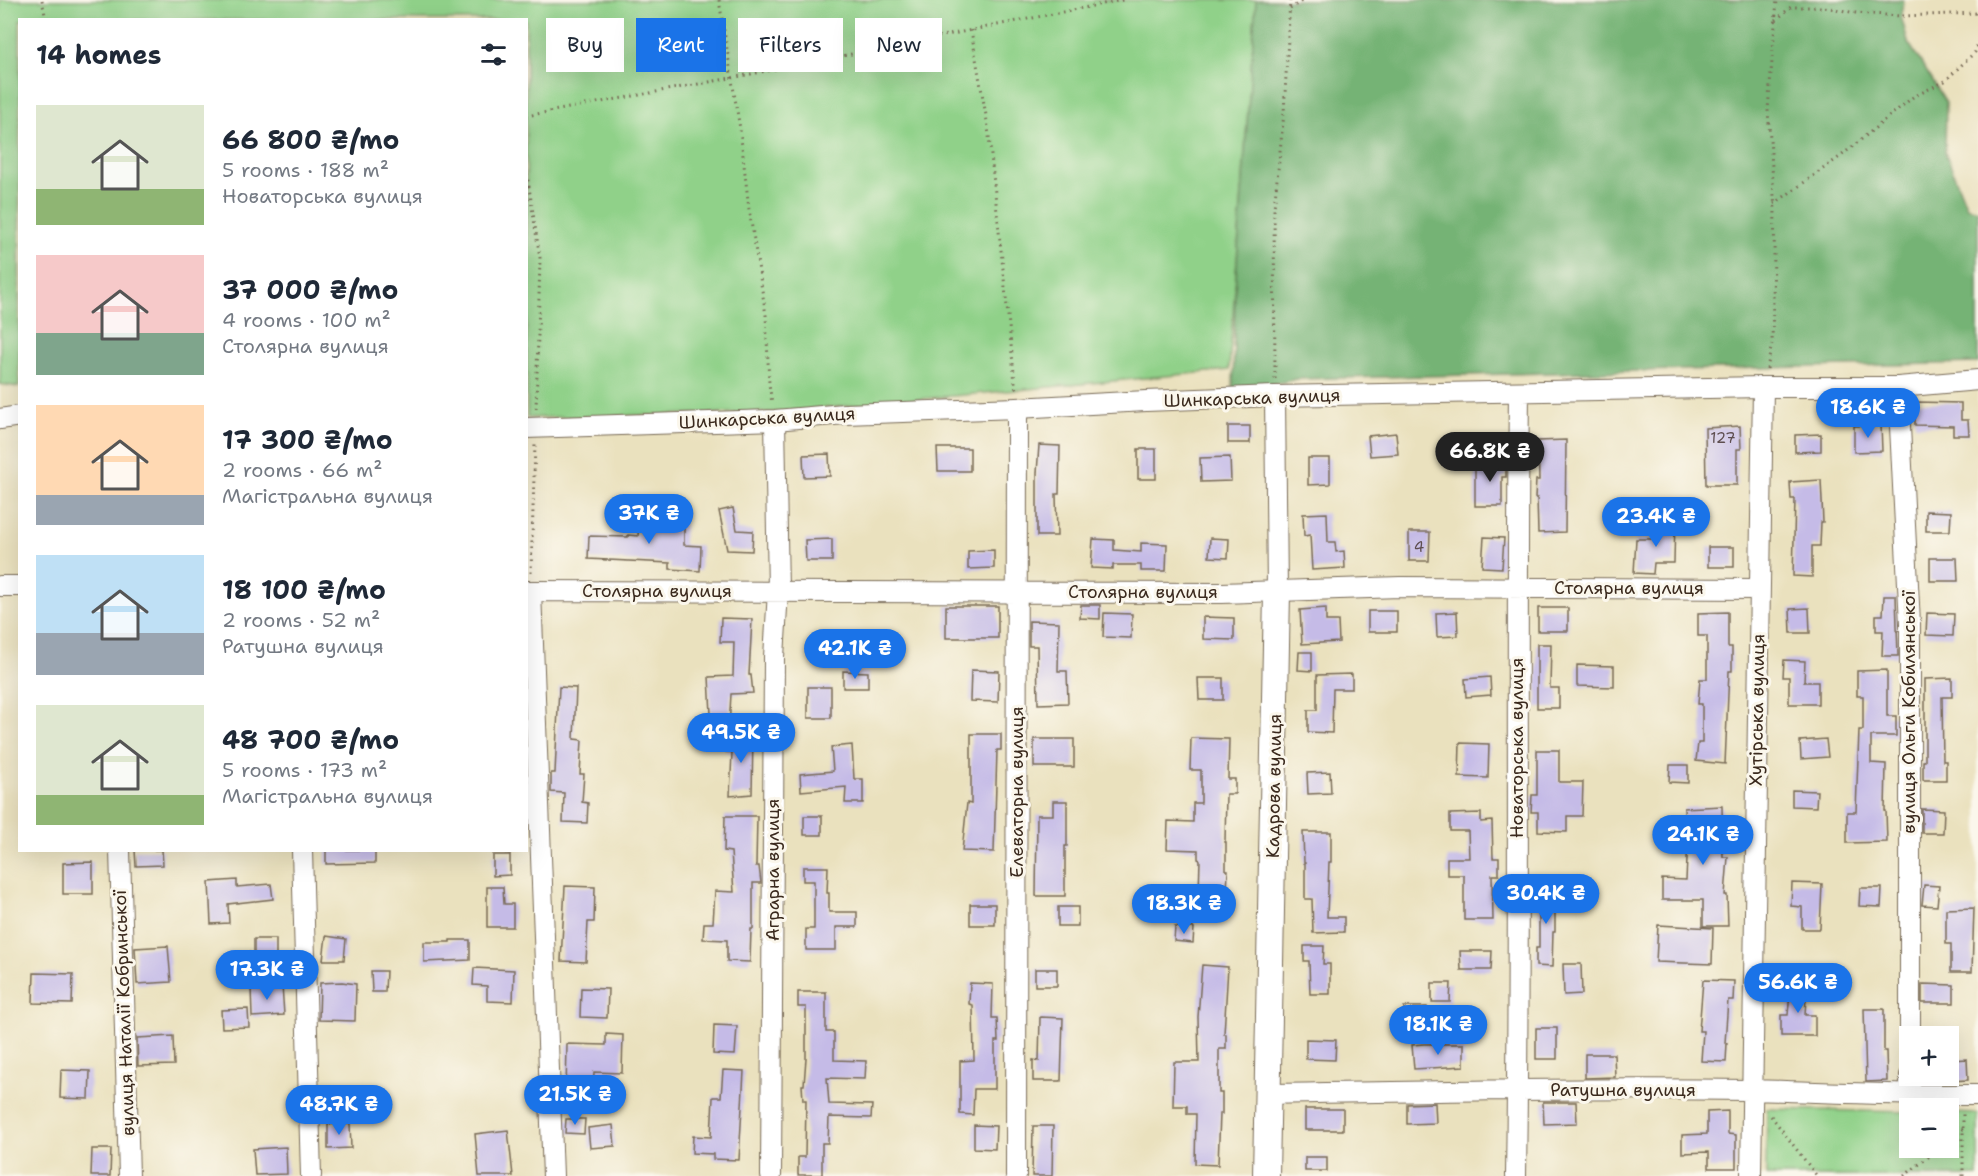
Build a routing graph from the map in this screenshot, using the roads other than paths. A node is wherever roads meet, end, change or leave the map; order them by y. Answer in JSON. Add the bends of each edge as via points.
{"nodes":[{"id":1,"x":1978,"y":380,"type":"edge"},
{"id":2,"x":1763,"y":387,"type":"junction"},
{"id":3,"x":1898,"y":387,"type":"junction"},
{"id":4,"x":1519,"y":392,"type":"junction"},
{"id":5,"x":1275,"y":396,"type":"junction"},
{"id":6,"x":1017,"y":408,"type":"junction"},
{"id":7,"x":18,"y":417,"type":"edge"},
{"id":8,"x":0,"y":419,"type":"edge"},
{"id":9,"x":776,"y":420,"type":"junction"},
{"id":10,"x":531,"y":428,"type":"edge"},
{"id":11,"x":0,"y":586,"type":"edge"},
{"id":12,"x":18,"y":586,"type":"edge"},
{"id":13,"x":1517,"y":587,"type":"junction"},
{"id":14,"x":1759,"y":589,"type":"junction"},
{"id":15,"x":529,"y":591,"type":"edge"},
{"id":16,"x":778,"y":591,"type":"junction"},
{"id":17,"x":1018,"y":591,"type":"junction"},
{"id":18,"x":1277,"y":592,"type":"junction"},
{"id":19,"x":120,"y":852,"type":"edge"},
{"id":20,"x":302,"y":852,"type":"edge"},
{"id":21,"x":1910,"y":1026,"type":"edge"},
{"id":22,"x":1910,"y":1086,"type":"edge"},
{"id":23,"x":1518,"y":1090,"type":"junction"},
{"id":24,"x":1751,"y":1090,"type":"junction"},
{"id":25,"x":1268,"y":1094,"type":"junction"},
{"id":26,"x":1970,"y":1095,"type":"edge"},
{"id":27,"x":1910,"y":1096,"type":"junction"},
{"id":28,"x":129,"y":1176,"type":"edge"},
{"id":29,"x":311,"y":1176,"type":"edge"},
{"id":30,"x":554,"y":1176,"type":"edge"},
{"id":31,"x":771,"y":1176,"type":"edge"},
{"id":32,"x":1016,"y":1176,"type":"edge"},
{"id":33,"x":1266,"y":1176,"type":"edge"},
{"id":34,"x":1516,"y":1176,"type":"edge"},
{"id":35,"x":1751,"y":1176,"type":"edge"}],
"edges":[{"from":1,"to":3,"type":"street","name":"Шинкарська вулиця"},
{"from":2,"to":3,"type":"street","name":"Шинкарська вулиця"},
{"from":2,"to":4,"type":"street","name":"Шинкарська вулиця"},
{"from":2,"to":14,"type":"street","name":"Хутірська вулиця"},
{"from":3,"to":21,"type":"street","name":"вулиця Ольги Кобилянської","via":[[1910,624]]},
{"from":4,"to":5,"type":"street","name":"Шинкарська вулиця"},
{"from":4,"to":13,"type":"street","name":"Новаторська вулиця"},
{"from":5,"to":6,"type":"street","name":"Шинкарська вулиця"},
{"from":5,"to":18,"type":"street","name":"Кадрова вулиця"},
{"from":6,"to":9,"type":"street","name":"Шинкарська вулиця"},
{"from":6,"to":17,"type":"street","name":"Елеваторна вулиця"},
{"from":7,"to":8,"type":"street"},
{"from":9,"to":10,"type":"street","name":"Шинкарська вулиця"},
{"from":9,"to":16,"type":"street","name":"Аграрна вулиця"},
{"from":11,"to":12,"type":"street"},
{"from":13,"to":14,"type":"street","name":"Столярна вулиця"},
{"from":13,"to":18,"type":"street","name":"Столярна вулиця"},
{"from":13,"to":23,"type":"street","name":"Новаторська вулиця"},
{"from":14,"to":24,"type":"street","name":"Хутірська вулиця"},
{"from":15,"to":16,"type":"street","name":"Столярна вулиця"},
{"from":15,"to":30,"type":"street"},
{"from":16,"to":17,"type":"street","name":"Столярна вулиця"},
{"from":16,"to":31,"type":"street","name":"Аграрна вулиця","via":[[774,668]]},
{"from":17,"to":18,"type":"street","name":"Столярна вулиця"},
{"from":17,"to":32,"type":"street","name":"Елеваторна вулиця"},
{"from":18,"to":25,"type":"street","name":"Кадрова вулиця"},
{"from":19,"to":28,"type":"street","name":"вулиця Наталії Кобринської"},
{"from":20,"to":29,"type":"street"},
{"from":22,"to":27,"type":"street"},
{"from":23,"to":24,"type":"street","name":"Ратушна вулиця"},
{"from":23,"to":25,"type":"street","name":"Ратушна вулиця"},
{"from":23,"to":34,"type":"street","name":"Новаторська вулиця"},
{"from":24,"to":27,"type":"street","name":"Ратушна вулиця"},
{"from":24,"to":35,"type":"street","name":"Хутірська вулиця"},
{"from":25,"to":33,"type":"street","name":"Кадрова вулиця"},
{"from":26,"to":27,"type":"street","name":"Ратушна вулиця"}]}
